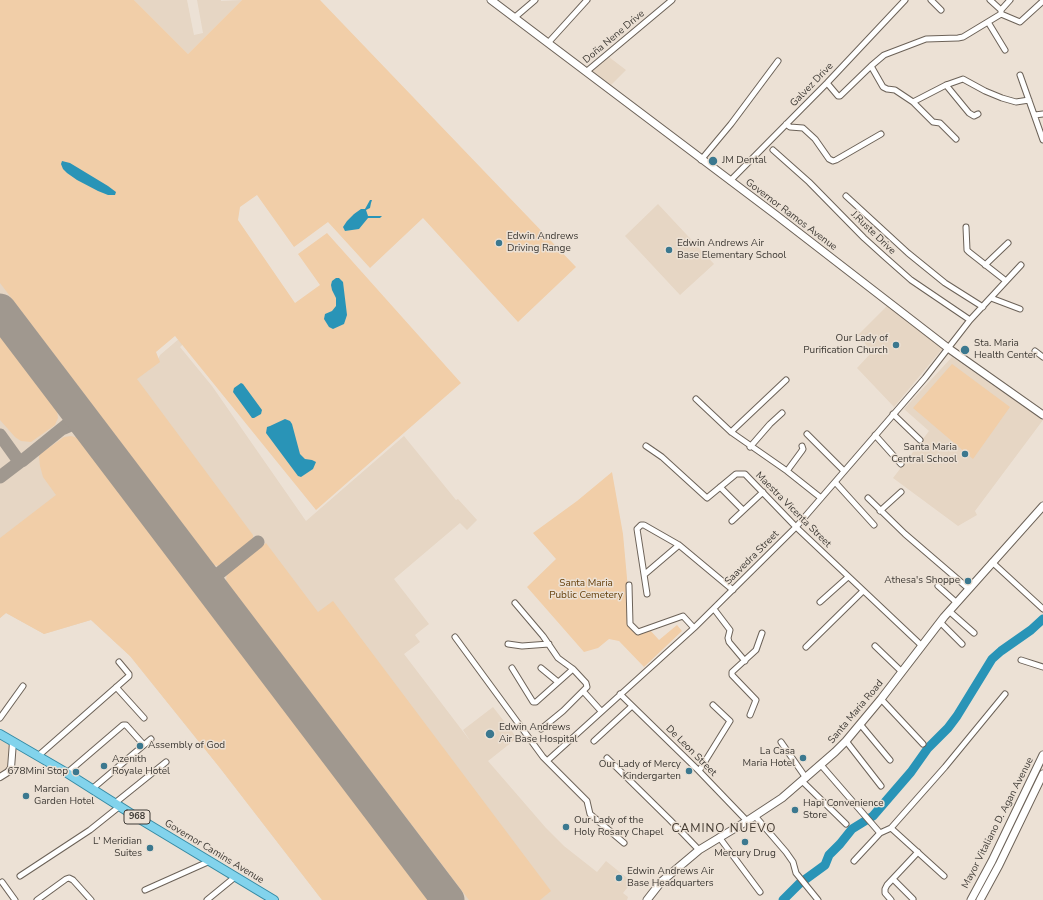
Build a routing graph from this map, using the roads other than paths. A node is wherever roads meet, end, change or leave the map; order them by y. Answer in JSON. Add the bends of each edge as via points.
{"nodes":[{"id":1,"x":491,"y":0,"type":"edge"},
{"id":2,"x":535,"y":0,"type":"edge"},
{"id":3,"x":587,"y":0,"type":"edge"},
{"id":4,"x":672,"y":0,"type":"edge"},
{"id":5,"x":905,"y":0,"type":"edge"},
{"id":6,"x":932,"y":0,"type":"edge"},
{"id":7,"x":990,"y":0,"type":"edge"},
{"id":8,"x":1010,"y":0,"type":"edge"},
{"id":9,"x":1043,"y":1,"type":"edge"},
{"id":10,"x":941,"y":10,"type":"dead end"},
{"id":11,"x":1001,"y":12,"type":"junction"},
{"id":12,"x":514,"y":18,"type":"junction"},
{"id":13,"x":988,"y":22,"type":"junction"},
{"id":14,"x":548,"y":44,"type":"junction"},
{"id":15,"x":1004,"y":50,"type":"dead end"},
{"id":16,"x":778,"y":61,"type":"dead end"},
{"id":17,"x":870,"y":66,"type":"junction"},
{"id":18,"x":586,"y":72,"type":"junction"},
{"id":19,"x":1020,"y":75,"type":"dead end"},
{"id":20,"x":827,"y":83,"type":"junction"},
{"id":21,"x":946,"y":85,"type":"junction"},
{"id":22,"x":1029,"y":100,"type":"junction"},
{"id":23,"x":913,"y":102,"type":"junction"},
{"id":24,"x":978,"y":114,"type":"dead end"},
{"id":25,"x":1043,"y":114,"type":"edge"},
{"id":26,"x":1035,"y":115,"type":"junction"},
{"id":27,"x":786,"y":124,"type":"junction"},
{"id":28,"x":881,"y":134,"type":"dead end"},
{"id":29,"x":956,"y":139,"type":"dead end"},
{"id":30,"x":1043,"y":140,"type":"edge"},
{"id":31,"x":773,"y":150,"type":"dead end"},
{"id":32,"x":701,"y":160,"type":"junction"},
{"id":33,"x":730,"y":181,"type":"junction"},
{"id":34,"x":846,"y":196,"type":"dead end"},
{"id":35,"x":966,"y":227,"type":"dead end"},
{"id":36,"x":1008,"y":243,"type":"dead end"},
{"id":37,"x":985,"y":265,"type":"junction"},
{"id":38,"x":1021,"y":265,"type":"dead end"},
{"id":39,"x":1006,"y":281,"type":"junction"},
{"id":40,"x":991,"y":298,"type":"junction"},
{"id":41,"x":983,"y":307,"type":"junction"},
{"id":42,"x":1020,"y":309,"type":"dead end"},
{"id":43,"x":970,"y":320,"type":"junction"},
{"id":44,"x":948,"y":348,"type":"junction"},
{"id":45,"x":1035,"y":350,"type":"dead end"},
{"id":46,"x":1043,"y":357,"type":"edge"},
{"id":47,"x":786,"y":380,"type":"dead end"},
{"id":48,"x":696,"y":399,"type":"dead end"},
{"id":49,"x":782,"y":413,"type":"dead end"},
{"id":50,"x":893,"y":414,"type":"junction"},
{"id":51,"x":1043,"y":415,"type":"edge"},
{"id":52,"x":731,"y":432,"type":"junction"},
{"id":53,"x":808,"y":434,"type":"dead end"},
{"id":54,"x":875,"y":435,"type":"junction"},
{"id":55,"x":920,"y":440,"type":"dead end"},
{"id":56,"x":646,"y":446,"type":"dead end"},
{"id":57,"x":802,"y":446,"type":"dead end"},
{"id":58,"x":750,"y":447,"type":"junction"},
{"id":59,"x":901,"y":464,"type":"dead end"},
{"id":60,"x":787,"y":471,"type":"junction"},
{"id":61,"x":844,"y":471,"type":"junction"},
{"id":62,"x":835,"y":482,"type":"junction"},
{"id":63,"x":720,"y":487,"type":"junction"},
{"id":64,"x":763,"y":492,"type":"junction"},
{"id":65,"x":901,"y":492,"type":"dead end"},
{"id":66,"x":821,"y":498,"type":"junction"},
{"id":67,"x":868,"y":498,"type":"dead end"},
{"id":68,"x":1043,"y":506,"type":"edge"},
{"id":69,"x":743,"y":510,"type":"junction"},
{"id":70,"x":880,"y":511,"type":"junction"},
{"id":71,"x":732,"y":521,"type":"dead end"},
{"id":72,"x":874,"y":525,"type":"dead end"},
{"id":73,"x":796,"y":527,"type":"junction"},
{"id":74,"x":679,"y":545,"type":"junction"},
{"id":75,"x":992,"y":562,"type":"junction"},
{"id":76,"x":645,"y":574,"type":"junction"},
{"id":77,"x":848,"y":577,"type":"junction"},
{"id":78,"x":629,"y":585,"type":"dead end"},
{"id":79,"x":938,"y":586,"type":"dead end"},
{"id":80,"x":969,"y":589,"type":"junction"},
{"id":81,"x":733,"y":590,"type":"junction"},
{"id":82,"x":863,"y":591,"type":"junction"},
{"id":83,"x":647,"y":594,"type":"dead end"},
{"id":84,"x":820,"y":602,"type":"dead end"},
{"id":85,"x":515,"y":603,"type":"dead end"},
{"id":86,"x":957,"y":603,"type":"junction"},
{"id":87,"x":1043,"y":608,"type":"edge"},
{"id":88,"x":714,"y":609,"type":"junction"},
{"id":89,"x":949,"y":611,"type":"junction"},
{"id":90,"x":940,"y":622,"type":"junction"},
{"id":91,"x":694,"y":628,"type":"junction"},
{"id":92,"x":762,"y":633,"type":"dead end"},
{"id":93,"x":974,"y":633,"type":"dead end"},
{"id":94,"x":455,"y":637,"type":"dead end"},
{"id":95,"x":508,"y":644,"type":"dead end"},
{"id":96,"x":549,"y":644,"type":"junction"},
{"id":97,"x":962,"y":644,"type":"dead end"},
{"id":98,"x":921,"y":645,"type":"junction"},
{"id":99,"x":875,"y":646,"type":"dead end"},
{"id":100,"x":806,"y":647,"type":"dead end"},
{"id":101,"x":1021,"y":660,"type":"dead end"},
{"id":102,"x":745,"y":661,"type":"junction"},
{"id":103,"x":119,"y":662,"type":"dead end"},
{"id":104,"x":1043,"y":667,"type":"edge"},
{"id":105,"x":512,"y":668,"type":"dead end"},
{"id":106,"x":541,"y":668,"type":"dead end"},
{"id":107,"x":573,"y":669,"type":"junction"},
{"id":108,"x":902,"y":672,"type":"junction"},
{"id":109,"x":558,"y":682,"type":"junction"},
{"id":110,"x":23,"y":686,"type":"dead end"},
{"id":111,"x":116,"y":687,"type":"junction"},
{"id":112,"x":583,"y":691,"type":"junction"},
{"id":113,"x":620,"y":694,"type":"junction"},
{"id":114,"x":1005,"y":694,"type":"dead end"},
{"id":115,"x":881,"y":699,"type":"junction"},
{"id":116,"x":713,"y":705,"type":"dead end"},
{"id":117,"x":632,"y":706,"type":"junction"},
{"id":118,"x":601,"y":711,"type":"junction"},
{"id":119,"x":750,"y":715,"type":"dead end"},
{"id":120,"x":0,"y":718,"type":"edge"},
{"id":121,"x":144,"y":718,"type":"dead end"},
{"id":122,"x":860,"y":724,"type":"junction"},
{"id":123,"x":541,"y":729,"type":"dead end"},
{"id":124,"x":0,"y":734,"type":"edge"},
{"id":125,"x":151,"y":739,"type":"dead end"},
{"id":126,"x":594,"y":741,"type":"dead end"},
{"id":127,"x":846,"y":741,"type":"junction"},
{"id":128,"x":13,"y":742,"type":"junction"},
{"id":129,"x":781,"y":742,"type":"dead end"},
{"id":130,"x":923,"y":744,"type":"dead end"},
{"id":131,"x":144,"y":745,"type":"junction"},
{"id":132,"x":1043,"y":755,"type":"edge"},
{"id":133,"x":38,"y":756,"type":"junction"},
{"id":134,"x":607,"y":758,"type":"dead end"},
{"id":135,"x":890,"y":760,"type":"dead end"},
{"id":136,"x":547,"y":761,"type":"junction"},
{"id":137,"x":166,"y":762,"type":"dead end"},
{"id":138,"x":821,"y":765,"type":"junction"},
{"id":139,"x":699,"y":771,"type":"junction"},
{"id":140,"x":67,"y":773,"type":"junction"},
{"id":141,"x":1043,"y":774,"type":"edge"},
{"id":142,"x":0,"y":777,"type":"edge"},
{"id":143,"x":804,"y":779,"type":"junction"},
{"id":144,"x":881,"y":786,"type":"dead end"},
{"id":145,"x":92,"y":789,"type":"junction"},
{"id":146,"x":117,"y":805,"type":"junction"},
{"id":147,"x":755,"y":816,"type":"junction"},
{"id":148,"x":747,"y":822,"type":"junction"},
{"id":149,"x":846,"y":824,"type":"dead end"},
{"id":150,"x":891,"y":828,"type":"junction"},
{"id":151,"x":880,"y":833,"type":"junction"},
{"id":152,"x":719,"y":838,"type":"junction"},
{"id":153,"x":624,"y":843,"type":"dead end"},
{"id":154,"x":699,"y":850,"type":"junction"},
{"id":155,"x":918,"y":852,"type":"junction"},
{"id":156,"x":854,"y":861,"type":"dead end"},
{"id":157,"x":992,"y":861,"type":"junction"},
{"id":158,"x":210,"y":862,"type":"junction"},
{"id":159,"x":999,"y":866,"type":"junction"},
{"id":160,"x":20,"y":876,"type":"dead end"},
{"id":161,"x":944,"y":876,"type":"dead end"},
{"id":162,"x":235,"y":877,"type":"junction"},
{"id":163,"x":893,"y":879,"type":"junction"},
{"id":164,"x":2,"y":882,"type":"dead end"},
{"id":165,"x":145,"y":890,"type":"dead end"},
{"id":166,"x":760,"y":892,"type":"dead end"},
{"id":167,"x":649,"y":897,"type":"edge"},
{"id":168,"x":913,"y":899,"type":"dead end"},
{"id":169,"x":15,"y":900,"type":"edge"},
{"id":170,"x":37,"y":900,"type":"edge"},
{"id":171,"x":91,"y":900,"type":"edge"},
{"id":172,"x":207,"y":900,"type":"edge"},
{"id":173,"x":274,"y":900,"type":"edge"},
{"id":174,"x":818,"y":900,"type":"edge"},
{"id":175,"x":891,"y":900,"type":"edge"},
{"id":176,"x":971,"y":900,"type":"edge"},
{"id":177,"x":980,"y":900,"type":"edge"}],
"edges":[{"from":1,"to":12,"type":"main road","name":"Governor Ramos Avenue"},
{"from":2,"to":12,"type":"street"},
{"from":3,"to":14,"type":"street"},
{"from":4,"to":18,"type":"street","name":"Doña Nene Drive"},
{"from":5,"to":20,"type":"street","name":"Galvez Drive"},
{"from":6,"to":10,"type":"street"},
{"from":7,"to":11,"type":"street"},
{"from":8,"to":11,"type":"street"},
{"from":9,"to":11,"type":"street","via":[[1020,22]]},
{"from":11,"to":13,"type":"street"},
{"from":12,"to":14,"type":"main road","name":"Governor Ramos Avenue"},
{"from":13,"to":15,"type":"street"},
{"from":13,"to":17,"type":"street","via":[[963,37],[926,39],[907,46],[884,55]]},
{"from":14,"to":18,"type":"main road","name":"Governor Ramos Avenue"},
{"from":16,"to":32,"type":"street"},
{"from":17,"to":20,"type":"street","via":[[840,96]]},
{"from":17,"to":23,"type":"street","via":[[883,87],[895,90]]},
{"from":18,"to":32,"type":"main road","name":"Governor Ramos Avenue"},
{"from":19,"to":22,"type":"street"},
{"from":20,"to":27,"type":"street","name":"Galvez Drive"},
{"from":21,"to":22,"type":"street","via":[[963,79],[1002,98],[1016,102]]},
{"from":21,"to":23,"type":"street"},
{"from":21,"to":24,"type":"street","via":[[969,113],[974,116]]},
{"from":22,"to":26,"type":"street"},
{"from":23,"to":29,"type":"street","via":[[933,122],[940,123]]},
{"from":25,"to":26,"type":"street"},
{"from":26,"to":30,"type":"street"},
{"from":27,"to":28,"type":"street","via":[[790,127],[803,128],[816,139],[833,161]]},
{"from":27,"to":33,"type":"street","name":"Galvez Drive"},
{"from":31,"to":43,"type":"street","name":"J.Ruste Drive","via":[[900,271]]},
{"from":32,"to":33,"type":"main road","name":"Governor Ramos Avenue"},
{"from":33,"to":44,"type":"main road","name":"Governor Ramos Avenue"},
{"from":34,"to":41,"type":"street","via":[[945,283]]},
{"from":35,"to":37,"type":"street","via":[[967,250]]},
{"from":36,"to":37,"type":"street"},
{"from":37,"to":39,"type":"street"},
{"from":38,"to":39,"type":"street","name":"Saavedra Street"},
{"from":39,"to":40,"type":"street","name":"Saavedra Street"},
{"from":40,"to":41,"type":"street","name":"Saavedra Street"},
{"from":40,"to":42,"type":"street"},
{"from":41,"to":43,"type":"street","name":"Saavedra Street"},
{"from":43,"to":44,"type":"street","name":"Saavedra Street"},
{"from":44,"to":50,"type":"street","name":"Saavedra Street"},
{"from":44,"to":51,"type":"main road","name":"Governor Ramos Avenue"},
{"from":45,"to":46,"type":"street"},
{"from":47,"to":52,"type":"street"},
{"from":48,"to":52,"type":"street"},
{"from":49,"to":58,"type":"street"},
{"from":50,"to":54,"type":"street","name":"Saavedra Street"},
{"from":50,"to":55,"type":"street"},
{"from":52,"to":58,"type":"street"},
{"from":53,"to":61,"type":"street"},
{"from":54,"to":59,"type":"street"},
{"from":54,"to":61,"type":"street","name":"Saavedra Street"},
{"from":56,"to":63,"type":"street","name":"Maestra Vicenta Street","via":[[662,457],[706,498]]},
{"from":57,"to":60,"type":"street","via":[[803,449]]},
{"from":58,"to":60,"type":"street"},
{"from":60,"to":66,"type":"street"},
{"from":61,"to":62,"type":"street","name":"Saavedra Street"},
{"from":62,"to":66,"type":"street","name":"Saavedra Street"},
{"from":62,"to":72,"type":"street"},
{"from":63,"to":64,"type":"street","name":"Maestra Vicenta Street","via":[[740,473],[745,474]]},
{"from":63,"to":69,"type":"street"},
{"from":64,"to":69,"type":"street"},
{"from":64,"to":73,"type":"street","name":"Maestra Vicenta Street"},
{"from":65,"to":70,"type":"street"},
{"from":66,"to":73,"type":"street","name":"Saavedra Street"},
{"from":67,"to":70,"type":"street"},
{"from":68,"to":75,"type":"main road","name":"Santa Maria Road"},
{"from":69,"to":71,"type":"street"},
{"from":70,"to":80,"type":"street"},
{"from":73,"to":77,"type":"street","name":"Maestra Vicenta Street"},
{"from":73,"to":81,"type":"street","name":"Saavedra Street"},
{"from":74,"to":76,"type":"street"},
{"from":74,"to":76,"type":"street","via":[[644,525],[639,527]]},
{"from":74,"to":81,"type":"street"},
{"from":75,"to":80,"type":"main road","name":"Santa Maria Road"},
{"from":75,"to":87,"type":"street"},
{"from":76,"to":83,"type":"street"},
{"from":77,"to":82,"type":"street","name":"Maestra Vicenta Street"},
{"from":77,"to":84,"type":"street"},
{"from":78,"to":91,"type":"street","via":[[630,624],[638,632],[683,616]]},
{"from":79,"to":86,"type":"street"},
{"from":80,"to":86,"type":"main road","name":"Santa Maria Road"},
{"from":81,"to":88,"type":"street","name":"Saavedra Street"},
{"from":82,"to":98,"type":"street","name":"Maestra Vicenta Street"},
{"from":82,"to":100,"type":"street"},
{"from":85,"to":96,"type":"street"},
{"from":86,"to":89,"type":"main road","name":"Santa Maria Road"},
{"from":88,"to":91,"type":"street","name":"Saavedra Street"},
{"from":88,"to":102,"type":"street","via":[[730,630],[729,642]]},
{"from":89,"to":90,"type":"main road","name":"Santa Maria Road"},
{"from":89,"to":93,"type":"street"},
{"from":90,"to":97,"type":"street"},
{"from":90,"to":98,"type":"main road","name":"Santa Maria Road"},
{"from":91,"to":113,"type":"street","name":"Saavedra Street"},
{"from":92,"to":102,"type":"street","via":[[756,650]]},
{"from":94,"to":136,"type":"street"},
{"from":95,"to":96,"type":"street"},
{"from":96,"to":107,"type":"street","via":[[558,658]]},
{"from":98,"to":108,"type":"main road","name":"Santa Maria Road"},
{"from":99,"to":108,"type":"street"},
{"from":101,"to":104,"type":"street"},
{"from":102,"to":119,"type":"street","via":[[732,673],[756,700]]},
{"from":103,"to":111,"type":"street","via":[[130,675]]},
{"from":105,"to":109,"type":"street","via":[[535,702]]},
{"from":106,"to":109,"type":"street"},
{"from":107,"to":109,"type":"street"},
{"from":107,"to":112,"type":"street","via":[[586,683],[587,687]]},
{"from":108,"to":115,"type":"main road","name":"Santa Maria Road"},
{"from":110,"to":120,"type":"street"},
{"from":111,"to":121,"type":"street"},
{"from":111,"to":133,"type":"street"},
{"from":112,"to":118,"type":"street"},
{"from":112,"to":123,"type":"street"},
{"from":113,"to":117,"type":"street","name":"De Leon Street"},
{"from":113,"to":118,"type":"street","name":"Saavedra Street"},
{"from":114,"to":150,"type":"street"},
{"from":115,"to":122,"type":"main road","name":"Santa Maria Road"},
{"from":115,"to":130,"type":"street"},
{"from":116,"to":139,"type":"street","via":[[730,721]]},
{"from":117,"to":126,"type":"street"},
{"from":117,"to":139,"type":"street","name":"De Leon Street"},
{"from":118,"to":136,"type":"street","name":"Saavedra Street"},
{"from":122,"to":127,"type":"main road","name":"Santa Maria Road"},
{"from":122,"to":135,"type":"street"},
{"from":124,"to":128,"type":"main road","name":"Governor Camins Avenue","number":"968"},
{"from":125,"to":131,"type":"street"},
{"from":127,"to":138,"type":"main road","name":"Santa Maria Road"},
{"from":127,"to":144,"type":"street"},
{"from":128,"to":133,"type":"main road","name":"Governor Camins Avenue","number":"968"},
{"from":128,"to":142,"type":"street","via":[[11,768]]},
{"from":129,"to":143,"type":"street"},
{"from":131,"to":140,"type":"street","via":[[126,725],[123,725]]},
{"from":131,"to":145,"type":"street"},
{"from":132,"to":157,"type":"main road","name":"Mayor Vitaliano D. Agan Avenue"},
{"from":133,"to":140,"type":"main road","name":"Governor Camins Avenue","number":"968"},
{"from":134,"to":154,"type":"street"},
{"from":136,"to":153,"type":"street","via":[[587,801],[590,814]]},
{"from":137,"to":146,"type":"street"},
{"from":138,"to":143,"type":"main road","name":"Santa Maria Road"},
{"from":138,"to":151,"type":"street"},
{"from":139,"to":148,"type":"street","name":"De Leon Street"},
{"from":140,"to":145,"type":"main road","name":"Governor Camins Avenue","number":"968"},
{"from":141,"to":159,"type":"main road","name":"Mayor Vitaliano D. Agan Avenue"},
{"from":143,"to":147,"type":"main road","name":"Santa Maria Road"},
{"from":143,"to":149,"type":"street"},
{"from":145,"to":146,"type":"main road","name":"Governor Camins Avenue","number":"968"},
{"from":146,"to":158,"type":"main road","name":"Governor Camins Avenue","number":"968"},
{"from":146,"to":160,"type":"street","via":[[90,830]]},
{"from":147,"to":148,"type":"main road","name":"Santa Maria Road"},
{"from":147,"to":174,"type":"street","via":[[790,857],[796,874]]},
{"from":148,"to":152,"type":"main road","name":"Santa Maria Road"},
{"from":150,"to":151,"type":"street"},
{"from":150,"to":155,"type":"street"},
{"from":151,"to":156,"type":"street"},
{"from":152,"to":154,"type":"main road","name":"Santa Maria Road"},
{"from":152,"to":166,"type":"street"},
{"from":154,"to":167,"type":"main road","name":"Santa Maria Road","via":[[661,882]]},
{"from":155,"to":161,"type":"street"},
{"from":155,"to":163,"type":"street"},
{"from":157,"to":159,"type":"main road"},
{"from":157,"to":176,"type":"main road","name":"Mayor Vitaliano D. Agan Avenue"},
{"from":158,"to":162,"type":"main road","name":"Governor Camins Avenue","number":"968"},
{"from":158,"to":165,"type":"street"},
{"from":159,"to":177,"type":"main road","name":"Mayor Vitaliano D. Agan Avenue"},
{"from":162,"to":172,"type":"street"},
{"from":162,"to":173,"type":"main road","name":"Governor Camins Avenue","number":"968"},
{"from":163,"to":168,"type":"street"},
{"from":163,"to":175,"type":"street","via":[[885,889]]},
{"from":164,"to":169,"type":"street"},
{"from":170,"to":171,"type":"street","via":[[69,878]]}]}
